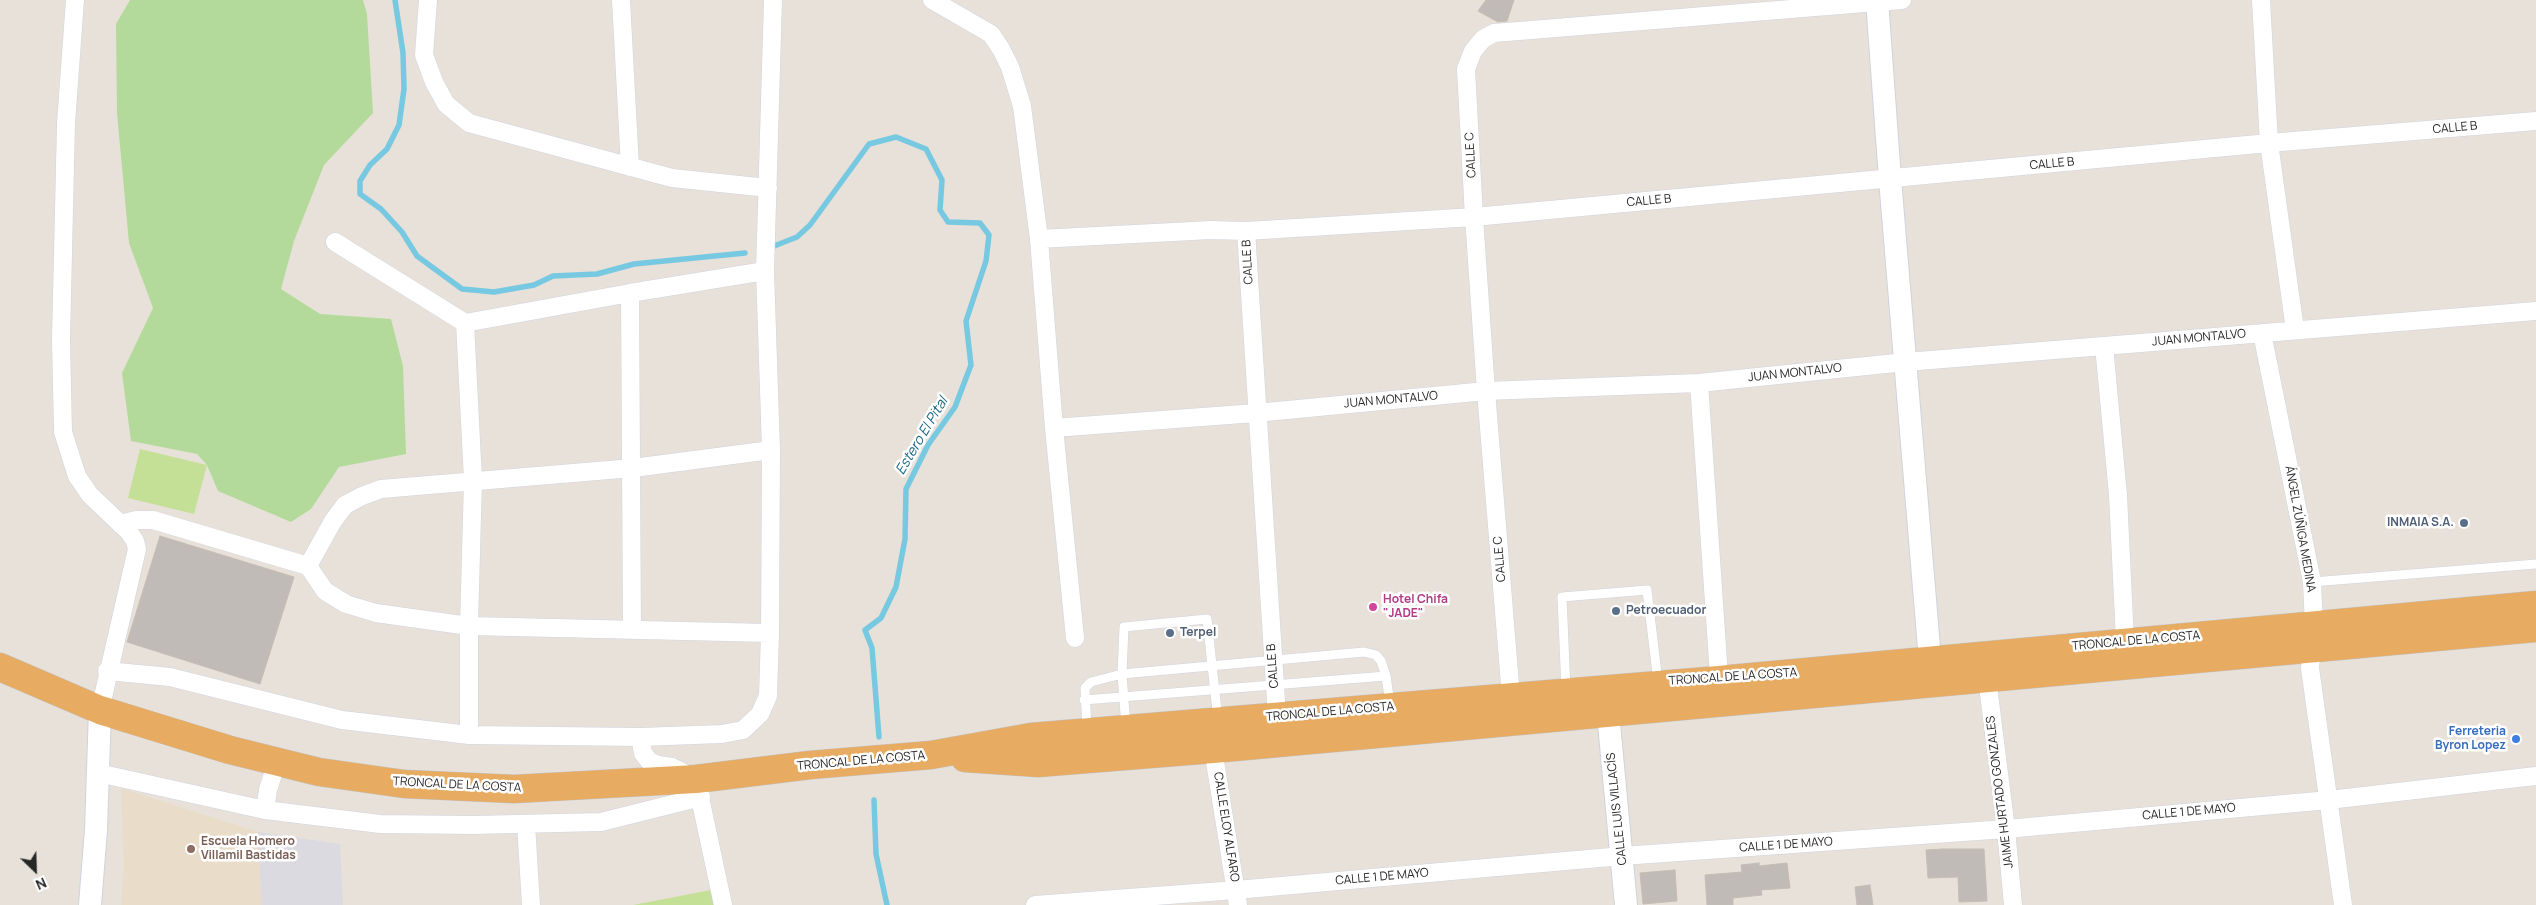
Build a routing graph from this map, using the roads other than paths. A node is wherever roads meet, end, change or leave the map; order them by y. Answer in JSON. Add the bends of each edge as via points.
{"nodes":[{"id":1,"x":76,"y":0,"type":"edge"},
{"id":2,"x":428,"y":0,"type":"edge"},
{"id":3,"x":622,"y":0,"type":"edge"},
{"id":4,"x":773,"y":0,"type":"edge"},
{"id":5,"x":932,"y":0,"type":"edge"},
{"id":6,"x":1902,"y":0,"type":"edge"},
{"id":7,"x":2262,"y":0,"type":"edge"},
{"id":8,"x":1878,"y":1,"type":"edge"},
{"id":9,"x":2536,"y":121,"type":"edge"},
{"id":10,"x":2268,"y":143,"type":"junction"},
{"id":11,"x":630,"y":167,"type":"junction"},
{"id":12,"x":1890,"y":179,"type":"junction"},
{"id":13,"x":768,"y":188,"type":"junction"},
{"id":14,"x":1474,"y":218,"type":"junction"},
{"id":15,"x":1246,"y":231,"type":"junction"},
{"id":16,"x":1039,"y":239,"type":"junction"},
{"id":17,"x":335,"y":242,"type":"dead end"},
{"id":18,"x":765,"y":271,"type":"junction"},
{"id":19,"x":630,"y":293,"type":"junction"},
{"id":20,"x":2536,"y":311,"type":"edge"},
{"id":21,"x":465,"y":323,"type":"junction"},
{"id":22,"x":2295,"y":330,"type":"junction"},
{"id":23,"x":2262,"y":333,"type":"junction"},
{"id":24,"x":2104,"y":346,"type":"junction"},
{"id":25,"x":1906,"y":362,"type":"junction"},
{"id":26,"x":1700,"y":383,"type":"junction"},
{"id":27,"x":1486,"y":391,"type":"junction"},
{"id":28,"x":1256,"y":413,"type":"junction"},
{"id":29,"x":1054,"y":428,"type":"junction"},
{"id":30,"x":771,"y":450,"type":"junction"},
{"id":31,"x":633,"y":468,"type":"junction"},
{"id":32,"x":474,"y":480,"type":"junction"},
{"id":33,"x":120,"y":524,"type":"junction"},
{"id":34,"x":2536,"y":564,"type":"edge"},
{"id":35,"x":308,"y":566,"type":"junction"},
{"id":36,"x":2312,"y":582,"type":"junction"},
{"id":37,"x":2536,"y":605,"type":"edge"},
{"id":38,"x":469,"y":626,"type":"junction"},
{"id":39,"x":2536,"y":628,"type":"edge"},
{"id":40,"x":632,"y":629,"type":"junction"},
{"id":41,"x":770,"y":633,"type":"junction"},
{"id":42,"x":2313,"y":637,"type":"junction"},
{"id":43,"x":1075,"y":638,"type":"dead end"},
{"id":44,"x":2125,"y":641,"type":"junction"},
{"id":45,"x":1273,"y":660,"type":"junction"},
{"id":46,"x":1930,"y":660,"type":"junction"},
{"id":47,"x":1213,"y":665,"type":"junction"},
{"id":48,"x":0,"y":667,"type":"edge"},
{"id":49,"x":107,"y":671,"type":"junction"},
{"id":50,"x":1122,"y":674,"type":"junction"},
{"id":51,"x":1386,"y":676,"type":"junction"},
{"id":52,"x":1986,"y":678,"type":"junction"},
{"id":53,"x":1274,"y":685,"type":"junction"},
{"id":54,"x":1215,"y":690,"type":"junction"},
{"id":55,"x":1720,"y":690,"type":"junction"},
{"id":56,"x":1566,"y":693,"type":"junction"},
{"id":57,"x":1659,"y":695,"type":"junction"},
{"id":58,"x":1123,"y":696,"type":"junction"},
{"id":59,"x":1511,"y":697,"type":"junction"},
{"id":60,"x":1084,"y":700,"type":"junction"},
{"id":61,"x":1390,"y":706,"type":"junction"},
{"id":62,"x":100,"y":710,"type":"junction"},
{"id":63,"x":1608,"y":713,"type":"junction"},
{"id":64,"x":1277,"y":717,"type":"junction"},
{"id":65,"x":1218,"y":722,"type":"junction"},
{"id":66,"x":1126,"y":728,"type":"junction"},
{"id":67,"x":1088,"y":732,"type":"junction"},
{"id":68,"x":469,"y":735,"type":"junction"},
{"id":69,"x":640,"y":737,"type":"junction"},
{"id":70,"x":1213,"y":749,"type":"junction"},
{"id":71,"x":931,"y":754,"type":"junction"},
{"id":72,"x":278,"y":761,"type":"junction"},
{"id":73,"x":98,"y":773,"type":"junction"},
{"id":74,"x":2536,"y":776,"type":"edge"},
{"id":75,"x":699,"y":788,"type":"junction"},
{"id":76,"x":2329,"y":800,"type":"junction"},
{"id":77,"x":265,"y":810,"type":"junction"},
{"id":78,"x":526,"y":824,"type":"junction"},
{"id":79,"x":2006,"y":829,"type":"junction"},
{"id":80,"x":1622,"y":856,"type":"junction"},
{"id":81,"x":1237,"y":898,"type":"edge"},
{"id":82,"x":90,"y":905,"type":"edge"},
{"id":83,"x":530,"y":905,"type":"edge"},
{"id":84,"x":723,"y":905,"type":"edge"},
{"id":85,"x":1035,"y":905,"type":"edge"},
{"id":86,"x":1626,"y":905,"type":"edge"},
{"id":87,"x":2013,"y":905,"type":"edge"},
{"id":88,"x":2343,"y":905,"type":"edge"}],
"edges":[{"from":1,"to":33,"type":"street","via":[[66,123],[61,340],[63,432],[77,476],[90,495]]},
{"from":2,"to":11,"type":"street","via":[[424,55],[446,104],[469,123]]},
{"from":3,"to":11,"type":"street"},
{"from":4,"to":13,"type":"street"},
{"from":5,"to":16,"type":"street","via":[[990,34],[1002,49],[1022,106]]},
{"from":6,"to":8,"type":"street","name":"CALLE C"},
{"from":7,"to":10,"type":"street"},
{"from":8,"to":12,"type":"street"},
{"from":8,"to":14,"type":"street","name":"CALLE C","via":[[1504,32],[1488,36],[1473,50],[1466,69]]},
{"from":9,"to":10,"type":"street","name":"CALLE B"},
{"from":10,"to":12,"type":"street","name":"CALLE B"},
{"from":10,"to":22,"type":"street"},
{"from":11,"to":13,"type":"street","via":[[672,178]]},
{"from":12,"to":14,"type":"street","name":"CALLE B"},
{"from":12,"to":25,"type":"street"},
{"from":13,"to":18,"type":"street"},
{"from":14,"to":15,"type":"street","name":"CALLE B"},
{"from":14,"to":27,"type":"street","name":"CALLE C"},
{"from":15,"to":16,"type":"street"},
{"from":15,"to":28,"type":"street","name":"CALLE B"},
{"from":16,"to":29,"type":"street"},
{"from":17,"to":21,"type":"street"},
{"from":18,"to":19,"type":"street"},
{"from":18,"to":30,"type":"street"},
{"from":19,"to":21,"type":"street"},
{"from":19,"to":31,"type":"street"},
{"from":20,"to":22,"type":"street","name":"JUAN MONTALVO"},
{"from":21,"to":32,"type":"street"},
{"from":22,"to":23,"type":"street","name":"JUAN MONTALVO"},
{"from":23,"to":24,"type":"street","name":"JUAN MONTALVO"},
{"from":23,"to":36,"type":"street","name":"ÁNGEL ZÚÑIGA MEDINA"},
{"from":24,"to":25,"type":"street","name":"JUAN MONTALVO"},
{"from":24,"to":44,"type":"street","via":[[2118,495]]},
{"from":25,"to":26,"type":"street","name":"JUAN MONTALVO"},
{"from":25,"to":46,"type":"street"},
{"from":26,"to":27,"type":"street","name":"JUAN MONTALVO"},
{"from":26,"to":55,"type":"street"},
{"from":27,"to":28,"type":"street","name":"JUAN MONTALVO"},
{"from":27,"to":59,"type":"street","name":"CALLE C"},
{"from":28,"to":29,"type":"street","name":"JUAN MONTALVO"},
{"from":28,"to":45,"type":"street","name":"CALLE B"},
{"from":29,"to":43,"type":"street"},
{"from":30,"to":31,"type":"street"},
{"from":30,"to":41,"type":"street"},
{"from":31,"to":32,"type":"street"},
{"from":31,"to":40,"type":"street"},
{"from":32,"to":35,"type":"street","via":[[381,489],[362,496],[345,505]]},
{"from":32,"to":38,"type":"street"},
{"from":33,"to":35,"type":"street","via":[[153,520]]},
{"from":33,"to":49,"type":"street","via":[[136,540],[137,549]]},
{"from":34,"to":36,"type":"lane"},
{"from":35,"to":38,"type":"street","via":[[326,591],[346,604],[376,613]]},
{"from":36,"to":42,"type":"street","name":"ÁNGEL ZÚÑIGA MEDINA"},
{"from":37,"to":42,"type":"highway","name":"TRONCAL DE LA COSTA"},
{"from":38,"to":40,"type":"street"},
{"from":38,"to":68,"type":"street"},
{"from":39,"to":42,"type":"highway","name":"TRONCAL DE LA COSTA"},
{"from":40,"to":41,"type":"street"},
{"from":41,"to":69,"type":"street","via":[[768,696],[760,714],[742,730],[722,734]]},
{"from":42,"to":44,"type":"highway","name":"TRONCAL DE LA COSTA"},
{"from":42,"to":52,"type":"highway","name":"TRONCAL DE LA COSTA"},
{"from":42,"to":76,"type":"street","name":"ÁNGEL ZÚÑIGA MEDINA","via":[[2310,668]]},
{"from":44,"to":46,"type":"highway","name":"TRONCAL DE LA COSTA"},
{"from":45,"to":47,"type":"lane"},
{"from":45,"to":51,"type":"lane","via":[[1370,653],[1381,660]]},
{"from":45,"to":53,"type":"street","name":"CALLE B"},
{"from":46,"to":55,"type":"highway","name":"TRONCAL DE LA COSTA"},
{"from":47,"to":50,"type":"lane"},
{"from":47,"to":50,"type":"lane","via":[[1207,620],[1124,627]]},
{"from":47,"to":54,"type":"lane"},
{"from":48,"to":62,"type":"highway","name":"TRONCAL DE LA COSTA"},
{"from":49,"to":62,"type":"street"},
{"from":49,"to":68,"type":"street","via":[[170,677],[342,720]]},
{"from":50,"to":58,"type":"lane"},
{"from":50,"to":60,"type":"lane","via":[[1091,682],[1085,688]]},
{"from":51,"to":53,"type":"lane"},
{"from":51,"to":61,"type":"lane"},
{"from":52,"to":55,"type":"highway","name":"TRONCAL DE LA COSTA"},
{"from":52,"to":79,"type":"street","name":"JAIME HURTADO GONZALES"},
{"from":53,"to":54,"type":"lane"},
{"from":53,"to":64,"type":"street","name":"CALLE B"},
{"from":54,"to":58,"type":"lane"},
{"from":54,"to":65,"type":"lane"},
{"from":55,"to":57,"type":"highway","name":"TRONCAL DE LA COSTA"},
{"from":56,"to":57,"type":"highway","name":"TRONCAL DE LA COSTA"},
{"from":56,"to":57,"type":"lane","via":[[1562,596],[1647,590]]},
{"from":56,"to":59,"type":"highway","name":"TRONCAL DE LA COSTA"},
{"from":57,"to":63,"type":"highway","name":"TRONCAL DE LA COSTA"},
{"from":58,"to":60,"type":"lane"},
{"from":58,"to":66,"type":"lane"},
{"from":59,"to":61,"type":"highway","name":"TRONCAL DE LA COSTA"},
{"from":60,"to":67,"type":"lane"},
{"from":61,"to":64,"type":"highway","name":"TRONCAL DE LA COSTA"},
{"from":62,"to":72,"type":"highway","name":"TRONCAL DE LA COSTA","via":[[230,750]]},
{"from":62,"to":73,"type":"street"},
{"from":63,"to":70,"type":"highway","name":"TRONCAL DE LA COSTA"},
{"from":63,"to":80,"type":"street","name":"CALLE LUIS VILLACÍS"},
{"from":64,"to":65,"type":"highway","name":"TRONCAL DE LA COSTA"},
{"from":65,"to":66,"type":"highway","name":"TRONCAL DE LA COSTA"},
{"from":66,"to":67,"type":"highway","name":"TRONCAL DE LA COSTA"},
{"from":67,"to":71,"type":"highway","name":"TRONCAL DE LA COSTA","via":[[1011,740]]},
{"from":68,"to":69,"type":"street"},
{"from":69,"to":75,"type":"street","via":[[643,753],[649,761],[672,768]]},
{"from":70,"to":71,"type":"highway","name":"TRONCAL DE LA COSTA","via":[[1038,763]]},
{"from":70,"to":81,"type":"street","name":"CALLE ELOY ALFARO"},
{"from":71,"to":75,"type":"highway","name":"TRONCAL DE LA COSTA","via":[[810,765]]},
{"from":72,"to":75,"type":"highway","name":"TRONCAL DE LA COSTA","via":[[364,779],[461,788]]},
{"from":72,"to":77,"type":"street"},
{"from":73,"to":77,"type":"street"},
{"from":73,"to":82,"type":"street"},
{"from":74,"to":76,"type":"street","name":"CALLE 1 DE MAYO"},
{"from":75,"to":78,"type":"street","via":[[611,821]]},
{"from":75,"to":84,"type":"street"},
{"from":76,"to":79,"type":"street","name":"CALLE 1 DE MAYO"},
{"from":76,"to":88,"type":"street","name":"ÁNGEL ZÚÑIGA MEDINA"},
{"from":77,"to":78,"type":"street","via":[[277,814],[380,824]]},
{"from":78,"to":83,"type":"street"},
{"from":79,"to":80,"type":"street","name":"CALLE 1 DE MAYO"},
{"from":79,"to":87,"type":"street","name":"JAIME HURTADO GONZALES"},
{"from":80,"to":81,"type":"street","name":"CALLE 1 DE MAYO"},
{"from":80,"to":86,"type":"street","name":"CALLE LUIS VILLACÍS"},
{"from":81,"to":85,"type":"street","name":"CALLE 1 DE MAYO"}]}
